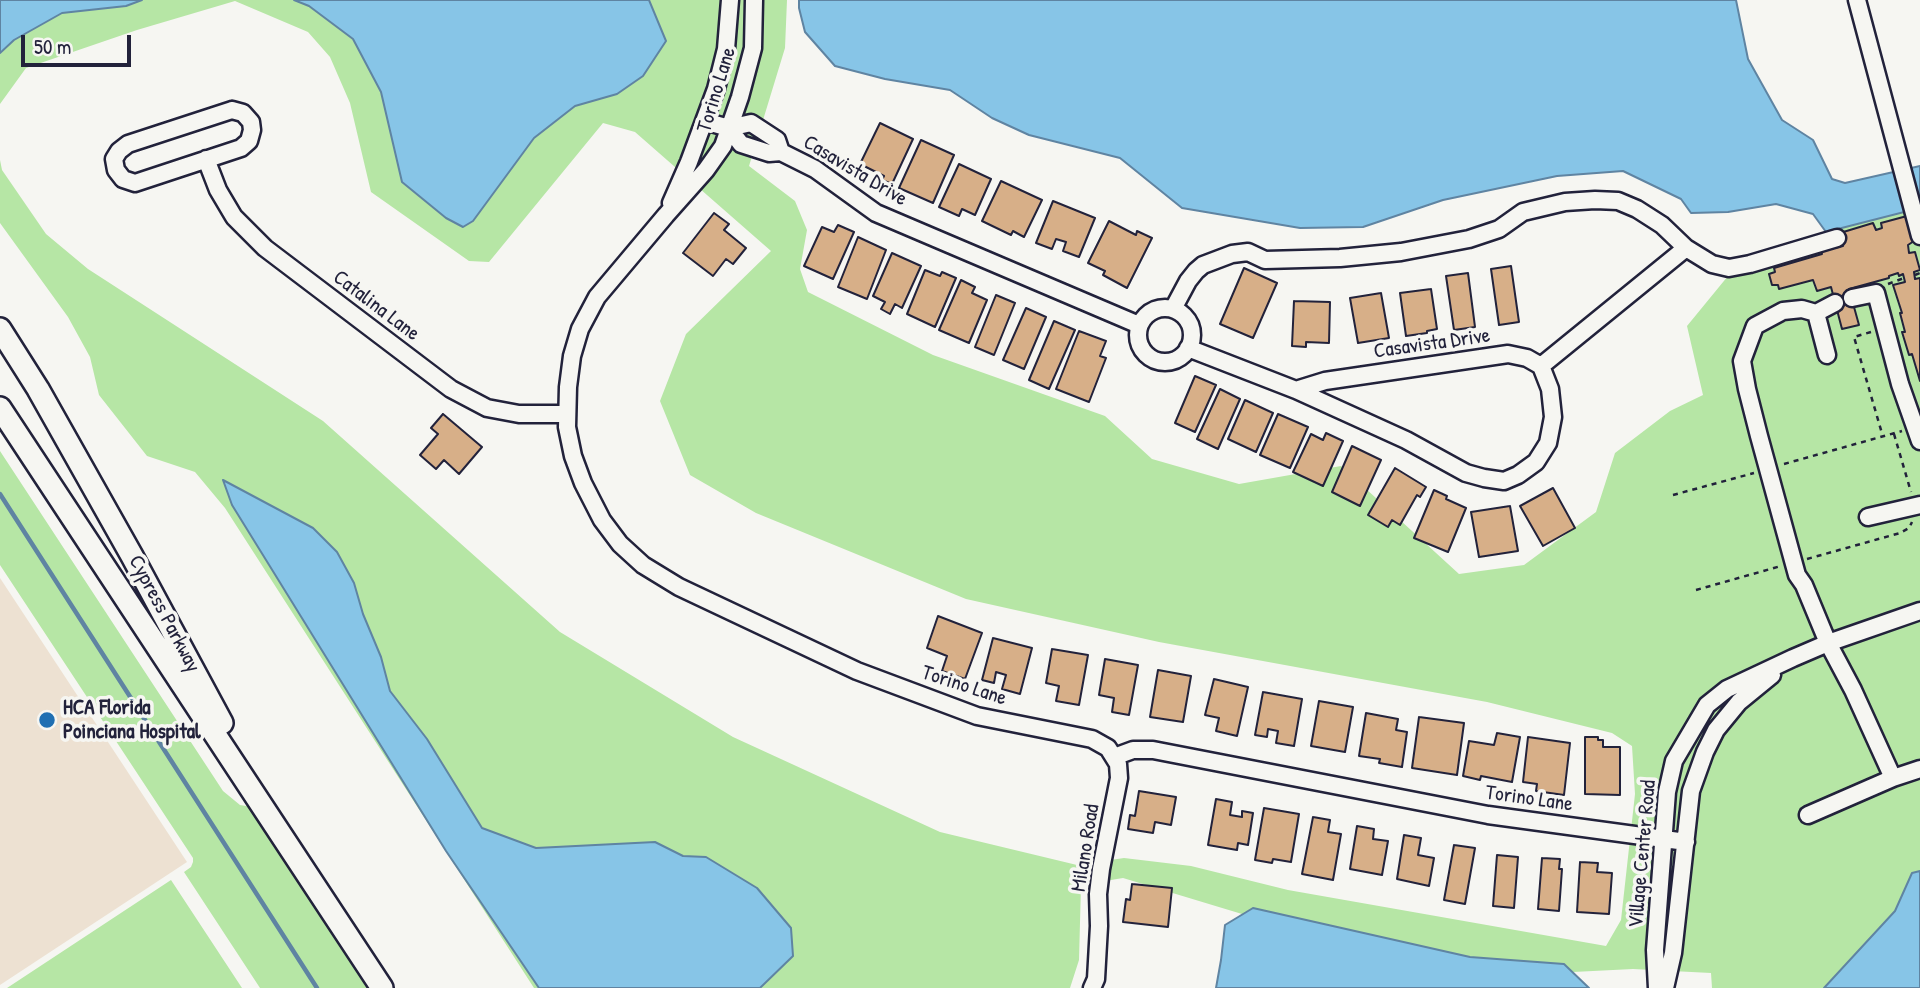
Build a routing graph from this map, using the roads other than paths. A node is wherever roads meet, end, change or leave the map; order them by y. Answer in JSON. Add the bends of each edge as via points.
{"nodes":[{"id":1,"x":730,"y":0,"type":"edge"},
{"id":2,"x":754,"y":0,"type":"edge"},
{"id":3,"x":1858,"y":1,"type":"edge"},
{"id":4,"x":704,"y":121,"type":"junction"},
{"id":5,"x":729,"y":128,"type":"junction"},
{"id":6,"x":206,"y":159,"type":"junction"},
{"id":7,"x":666,"y":215,"type":"junction"},
{"id":8,"x":1920,"y":236,"type":"edge"},
{"id":9,"x":1837,"y":238,"type":"dead end"},
{"id":10,"x":1686,"y":248,"type":"junction"},
{"id":11,"x":1852,"y":298,"type":"dead end"},
{"id":12,"x":1835,"y":303,"type":"dead end"},
{"id":13,"x":1173,"y":309,"type":"junction"},
{"id":14,"x":1816,"y":313,"type":"junction"},
{"id":15,"x":1139,"y":325,"type":"junction"},
{"id":16,"x":0,"y":329,"type":"edge"},
{"id":17,"x":1188,"y":348,"type":"junction"},
{"id":18,"x":1827,"y":355,"type":"dead end"},
{"id":19,"x":1541,"y":366,"type":"junction"},
{"id":20,"x":1296,"y":390,"type":"junction"},
{"id":21,"x":0,"y":408,"type":"edge"},
{"id":22,"x":567,"y":414,"type":"junction"},
{"id":23,"x":1917,"y":434,"type":"edge"},
{"id":24,"x":1917,"y":506,"type":"edge"},
{"id":25,"x":1868,"y":517,"type":"dead end"},
{"id":26,"x":1920,"y":611,"type":"edge"},
{"id":27,"x":1828,"y":643,"type":"junction"},
{"id":28,"x":1793,"y":658,"type":"junction"},
{"id":29,"x":1114,"y":757,"type":"junction"},
{"id":30,"x":1920,"y":769,"type":"edge"},
{"id":31,"x":1893,"y":778,"type":"junction"},
{"id":32,"x":1808,"y":815,"type":"dead end"},
{"id":33,"x":1663,"y":839,"type":"junction"},
{"id":34,"x":1686,"y":842,"type":"junction"},
{"id":35,"x":324,"y":901,"type":"junction"},
{"id":36,"x":382,"y":988,"type":"edge"},
{"id":37,"x":1093,"y":988,"type":"edge"},
{"id":38,"x":1657,"y":988,"type":"edge"},
{"id":39,"x":1665,"y":988,"type":"edge"}],
"edges":[{"from":1,"to":4,"type":"street","name":"Torino Lane","via":[[726,49]]},
{"from":2,"to":5,"type":"street","name":"Torino Lane","via":[[753,48]]},
{"from":3,"to":8,"type":"street"},
{"from":4,"to":5,"type":"street"},
{"from":4,"to":7,"type":"street","name":"Torino Lane"},
{"from":5,"to":7,"type":"street","name":"Torino Lane","via":[[706,170]]},
{"from":5,"to":15,"type":"street","name":"Casavista Drive","via":[[741,145],[781,152],[815,169],[876,213]]},
{"from":6,"to":6,"type":"street","via":[[249,141],[251,122],[243,113],[232,110],[128,144],[114,159],[123,179],[135,183]]},
{"from":6,"to":22,"type":"street","name":"Catalina Lane","via":[[234,217],[265,248],[451,389],[487,408],[519,414]]},
{"from":7,"to":22,"type":"street","name":"Torino Lane","via":[[597,297],[580,329],[572,356]]},
{"from":9,"to":10,"type":"street","via":[[1729,268],[1712,264]]},
{"from":10,"to":13,"type":"street","via":[[1662,225],[1618,201],[1564,202],[1523,212],[1499,229],[1469,239],[1401,251],[1265,260],[1248,252],[1232,254],[1196,271]]},
{"from":10,"to":19,"type":"street"},
{"from":11,"to":23,"type":"street","via":[[1876,293]]},
{"from":12,"to":14,"type":"street"},
{"from":13,"to":15,"type":"street","via":[[1150,311]]},
{"from":13,"to":17,"type":"street","via":[[1189,322]]},
{"from":14,"to":18,"type":"street"},
{"from":14,"to":27,"type":"street","via":[[1783,311],[1755,326],[1742,361],[1797,575]]},
{"from":15,"to":17,"type":"street","via":[[1139,343],[1157,361],[1167,362]]},
{"from":16,"to":35,"type":"main road","name":"Cypress Parkway","via":[[107,510]]},
{"from":17,"to":20,"type":"street"},
{"from":19,"to":20,"type":"street","name":"Casavista Drive","via":[[1508,354],[1325,381]]},
{"from":19,"to":20,"type":"street","via":[[1553,417],[1548,443],[1536,462],[1504,481],[1466,474],[1406,440]]},
{"from":21,"to":35,"type":"main road","name":"Cypress Parkway"},
{"from":22,"to":29,"type":"street","name":"Torino Lane","via":[[573,456],[601,520],[643,565],[679,587],[857,670],[977,716],[1091,739]]},
{"from":24,"to":25,"type":"street"},
{"from":26,"to":27,"type":"street","name":"Village Center Road"},
{"from":27,"to":28,"type":"street","name":"Village Center Road"},
{"from":27,"to":31,"type":"street"},
{"from":28,"to":33,"type":"street","name":"Village Center Road","via":[[1727,689],[1707,705],[1674,761]]},
{"from":28,"to":34,"type":"street","name":"Village Center Road","via":[[1739,702],[1716,730],[1691,791]]},
{"from":29,"to":33,"type":"street","name":"Torino Lane","via":[[1133,750],[1153,750],[1488,815]]},
{"from":29,"to":37,"type":"street","name":"Milano Road","via":[[1119,778],[1101,869]]},
{"from":30,"to":31,"type":"street"},
{"from":31,"to":32,"type":"street"},
{"from":33,"to":34,"type":"street","name":"Torino Lane"},
{"from":33,"to":38,"type":"street","name":"Village Center Road","via":[[1655,950]]},
{"from":34,"to":39,"type":"street","name":"Village Center Road"},
{"from":35,"to":36,"type":"main road","name":"Cypress Parkway"}]}
